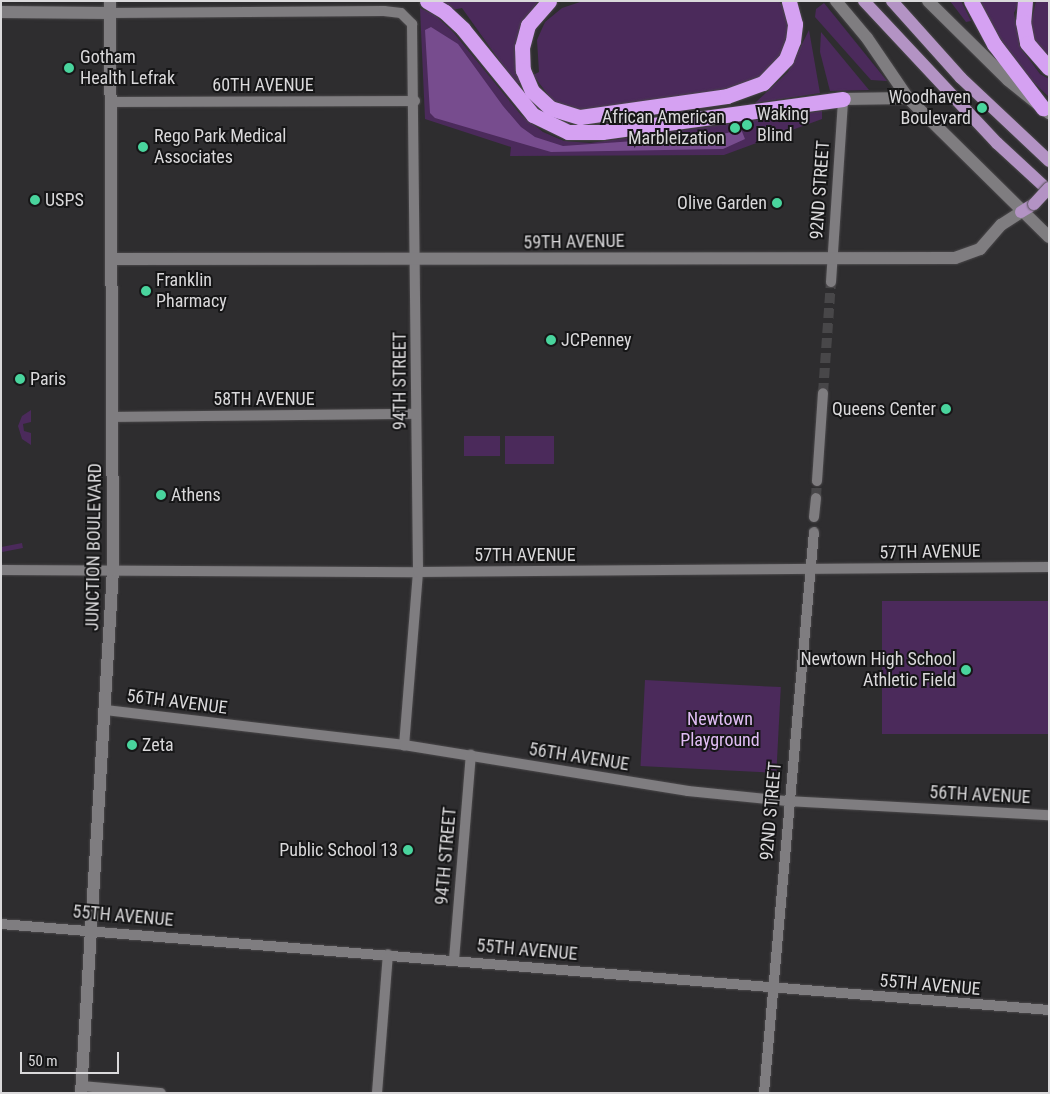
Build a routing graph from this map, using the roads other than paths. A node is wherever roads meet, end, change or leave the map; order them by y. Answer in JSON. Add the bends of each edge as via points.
{"nodes":[{"id":1,"x":427,"y":1,"type":"edge"},
{"id":2,"x":549,"y":1,"type":"edge"},
{"id":3,"x":789,"y":1,"type":"edge"},
{"id":4,"x":836,"y":1,"type":"edge"},
{"id":5,"x":864,"y":1,"type":"edge"},
{"id":6,"x":892,"y":1,"type":"edge"},
{"id":7,"x":928,"y":1,"type":"edge"},
{"id":8,"x":971,"y":1,"type":"edge"},
{"id":9,"x":1025,"y":1,"type":"edge"},
{"id":10,"x":110,"y":7,"type":"edge"},
{"id":11,"x":1,"y":12,"type":"edge"},
{"id":12,"x":1049,"y":68,"type":"edge"},
{"id":13,"x":908,"y":98,"type":"junction"},
{"id":14,"x":843,"y":99,"type":"junction"},
{"id":15,"x":415,"y":101,"type":"junction"},
{"id":16,"x":111,"y":102,"type":"junction"},
{"id":17,"x":1046,"y":110,"type":"edge"},
{"id":18,"x":1049,"y":161,"type":"edge"},
{"id":19,"x":1049,"y":189,"type":"edge"},
{"id":20,"x":1021,"y":212,"type":"junction"},
{"id":21,"x":1049,"y":237,"type":"edge"},
{"id":22,"x":832,"y":257,"type":"junction"},
{"id":23,"x":416,"y":258,"type":"junction"},
{"id":24,"x":112,"y":259,"type":"junction"},
{"id":25,"x":830,"y":282,"type":"tunnel mouth"},
{"id":26,"x":823,"y":393,"type":"tunnel mouth"},
{"id":27,"x":416,"y":414,"type":"junction"},
{"id":28,"x":112,"y":417,"type":"junction"},
{"id":29,"x":817,"y":481,"type":"tunnel mouth"},
{"id":30,"x":816,"y":498,"type":"tunnel mouth"},
{"id":31,"x":814,"y":517,"type":"dead end"},
{"id":32,"x":814,"y":532,"type":"dead end"},
{"id":33,"x":1049,"y":567,"type":"edge"},
{"id":34,"x":811,"y":569,"type":"junction"},
{"id":35,"x":1,"y":570,"type":"edge"},
{"id":36,"x":113,"y":570,"type":"junction"},
{"id":37,"x":418,"y":572,"type":"junction"},
{"id":38,"x":106,"y":710,"type":"junction"},
{"id":39,"x":404,"y":745,"type":"junction"},
{"id":40,"x":470,"y":756,"type":"junction"},
{"id":41,"x":787,"y":801,"type":"junction"},
{"id":42,"x":1049,"y":814,"type":"edge"},
{"id":43,"x":1,"y":924,"type":"edge"},
{"id":44,"x":91,"y":930,"type":"junction"},
{"id":45,"x":388,"y":954,"type":"junction"},
{"id":46,"x":454,"y":960,"type":"junction"},
{"id":47,"x":773,"y":988,"type":"junction"},
{"id":48,"x":1049,"y":1010,"type":"edge"},
{"id":49,"x":81,"y":1089,"type":"edge"},
{"id":50,"x":161,"y":1093,"type":"edge"},
{"id":51,"x":377,"y":1093,"type":"edge"},
{"id":52,"x":764,"y":1093,"type":"edge"}],
"edges":[{"from":1,"to":14,"type":"highway","via":[[463,29],[534,115],[568,132],[602,132]]},
{"from":2,"to":3,"type":"highway","via":[[528,25],[522,47],[523,70],[532,91],[550,108],[580,117],[727,96],[753,89],[779,69],[790,50],[795,24]]},
{"from":4,"to":13,"type":"street","via":[[867,38]]},
{"from":5,"to":19,"type":"main road","via":[[997,143]]},
{"from":6,"to":18,"type":"main road","via":[[961,78]]},
{"from":7,"to":17,"type":"street","via":[[1008,80]]},
{"from":8,"to":17,"type":"highway","via":[[994,44]]},
{"from":9,"to":12,"type":"highway","via":[[1023,22],[1027,43]]},
{"from":10,"to":11,"type":"street"},
{"from":10,"to":15,"type":"street","name":"94TH STREET","via":[[384,11],[410,18],[414,28]]},
{"from":10,"to":16,"type":"street","name":"JUNCTION BOULEVARD"},
{"from":13,"to":14,"type":"street"},
{"from":13,"to":20,"type":"street"},
{"from":14,"to":22,"type":"street","name":"92ND STREET"},
{"from":15,"to":16,"type":"street","name":"60TH AVENUE"},
{"from":15,"to":23,"type":"street","name":"94TH STREET"},
{"from":16,"to":24,"type":"street","name":"JUNCTION BOULEVARD"},
{"from":19,"to":20,"type":"main road","bridge":true},
{"from":20,"to":21,"type":"street"},
{"from":20,"to":22,"type":"street","name":"59TH AVENUE","via":[[1001,225],[980,249],[969,255]]},
{"from":22,"to":23,"type":"street","name":"59TH AVENUE","via":[[489,261]]},
{"from":22,"to":25,"type":"street","name":"92ND STREET"},
{"from":23,"to":24,"type":"street","name":"59TH AVENUE"},
{"from":23,"to":27,"type":"street","name":"94TH STREET"},
{"from":24,"to":28,"type":"street","name":"JUNCTION BOULEVARD"},
{"from":26,"to":29,"type":"street"},
{"from":27,"to":28,"type":"street","name":"58TH AVENUE"},
{"from":27,"to":37,"type":"street","name":"94TH STREET"},
{"from":28,"to":36,"type":"street","name":"JUNCTION BOULEVARD"},
{"from":30,"to":31,"type":"street"},
{"from":32,"to":34,"type":"street","name":"92ND STREET"},
{"from":33,"to":34,"type":"street","name":"57TH AVENUE"},
{"from":34,"to":37,"type":"street","name":"57TH AVENUE"},
{"from":34,"to":41,"type":"street","name":"92ND STREET"},
{"from":35,"to":36,"type":"street","name":"57TH AVENUE"},
{"from":36,"to":37,"type":"street","name":"57TH AVENUE"},
{"from":36,"to":38,"type":"street","name":"JUNCTION BOULEVARD"},
{"from":37,"to":39,"type":"street","name":"94TH STREET"},
{"from":38,"to":39,"type":"street","name":"56TH AVENUE"},
{"from":38,"to":44,"type":"street","name":"JUNCTION BOULEVARD"},
{"from":39,"to":40,"type":"street","name":"56TH AVENUE"},
{"from":40,"to":41,"type":"street","name":"56TH AVENUE","via":[[688,791]]},
{"from":40,"to":46,"type":"street","name":"94TH STREET"},
{"from":41,"to":42,"type":"street","name":"56TH AVENUE"},
{"from":41,"to":47,"type":"street","name":"92ND STREET"},
{"from":43,"to":44,"type":"street","name":"55TH AVENUE"},
{"from":44,"to":45,"type":"street","name":"55TH AVENUE"},
{"from":44,"to":49,"type":"street","name":"JUNCTION BOULEVARD"},
{"from":45,"to":46,"type":"street","name":"55TH AVENUE"},
{"from":45,"to":51,"type":"street"},
{"from":46,"to":47,"type":"street","name":"55TH AVENUE"},
{"from":47,"to":48,"type":"street","name":"55TH AVENUE"},
{"from":47,"to":52,"type":"street","name":"92ND STREET"},
{"from":49,"to":50,"type":"street"}]}
